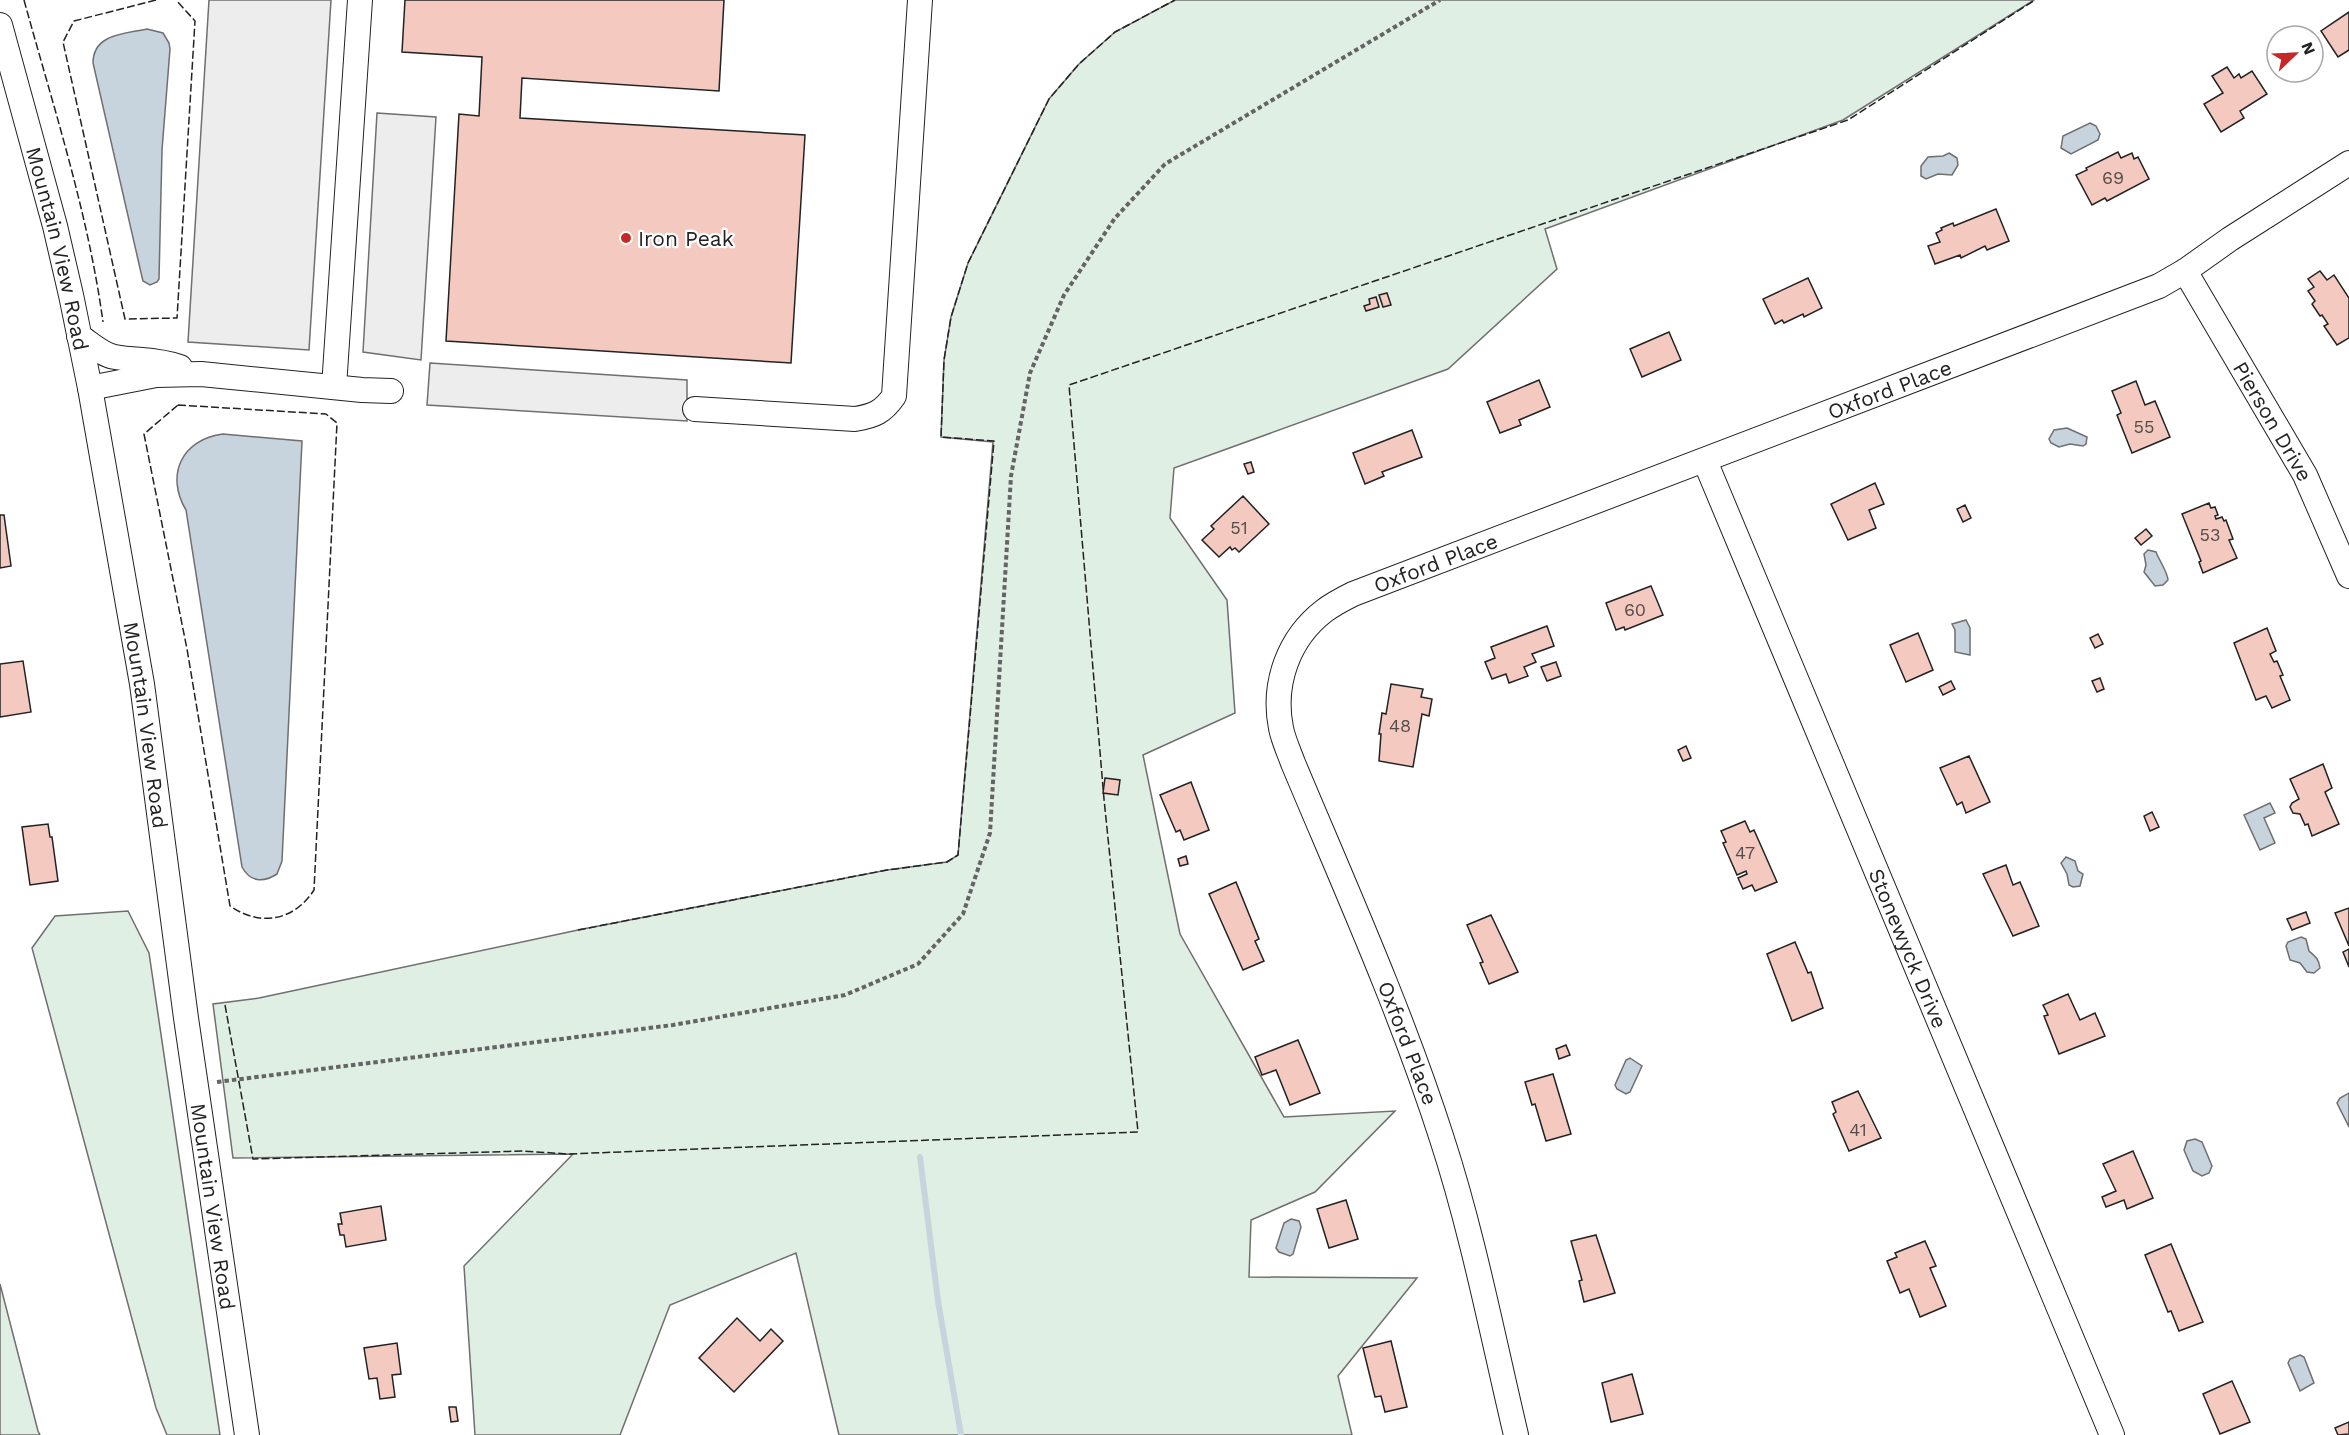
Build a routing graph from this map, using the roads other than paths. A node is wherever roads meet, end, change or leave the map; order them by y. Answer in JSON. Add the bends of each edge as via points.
{"nodes":[{"id":1,"x":360,"y":0,"type":"edge"},
{"id":2,"x":920,"y":0,"type":"edge"},
{"id":3,"x":0,"y":25,"type":"edge"},
{"id":4,"x":2349,"y":163,"type":"edge"},
{"id":5,"x":2185,"y":271,"type":"junction"},
{"id":6,"x":79,"y":336,"type":"junction"},
{"id":7,"x":201,"y":374,"type":"junction"},
{"id":8,"x":334,"y":387,"type":"junction"},
{"id":9,"x":90,"y":388,"type":"junction"},
{"id":10,"x":391,"y":391,"type":"dead end"},
{"id":11,"x":695,"y":409,"type":"dead end"},
{"id":12,"x":1705,"y":461,"type":"junction"},
{"id":13,"x":2349,"y":576,"type":"edge"},
{"id":14,"x":247,"y":1435,"type":"edge"},
{"id":15,"x":1516,"y":1435,"type":"edge"},
{"id":16,"x":2112,"y":1435,"type":"edge"}],
"edges":[{"from":1,"to":8,"type":"street"},
{"from":2,"to":11,"type":"street","via":[[894,396],[874,416],[855,419]]},
{"from":3,"to":6,"type":"street","name":"Mountain View Road","via":[[55,226]]},
{"from":4,"to":5,"type":"street","name":"Oxford Place"},
{"from":5,"to":12,"type":"street","name":"Oxford Place","via":[[2135,296]]},
{"from":5,"to":13,"type":"street","name":"Pierson Drive","via":[[2305,475]]},
{"from":6,"to":7,"type":"street","via":[[114,357],[163,360]]},
{"from":6,"to":9,"type":"street","name":"Mountain View Road"},
{"from":7,"to":8,"type":"street"},
{"from":7,"to":9,"type":"street","via":[[156,375]]},
{"from":8,"to":10,"type":"street"},
{"from":9,"to":14,"type":"street","name":"Mountain View Road","via":[[142,684]]},
{"from":12,"to":15,"type":"street","name":"Oxford Place","via":[[1353,594],[1325,610],[1305,628],[1282,674],[1278,701],[1281,729],[1409,1039],[1460,1201]]},
{"from":12,"to":16,"type":"street","name":"Stonewyck Drive"}]}
